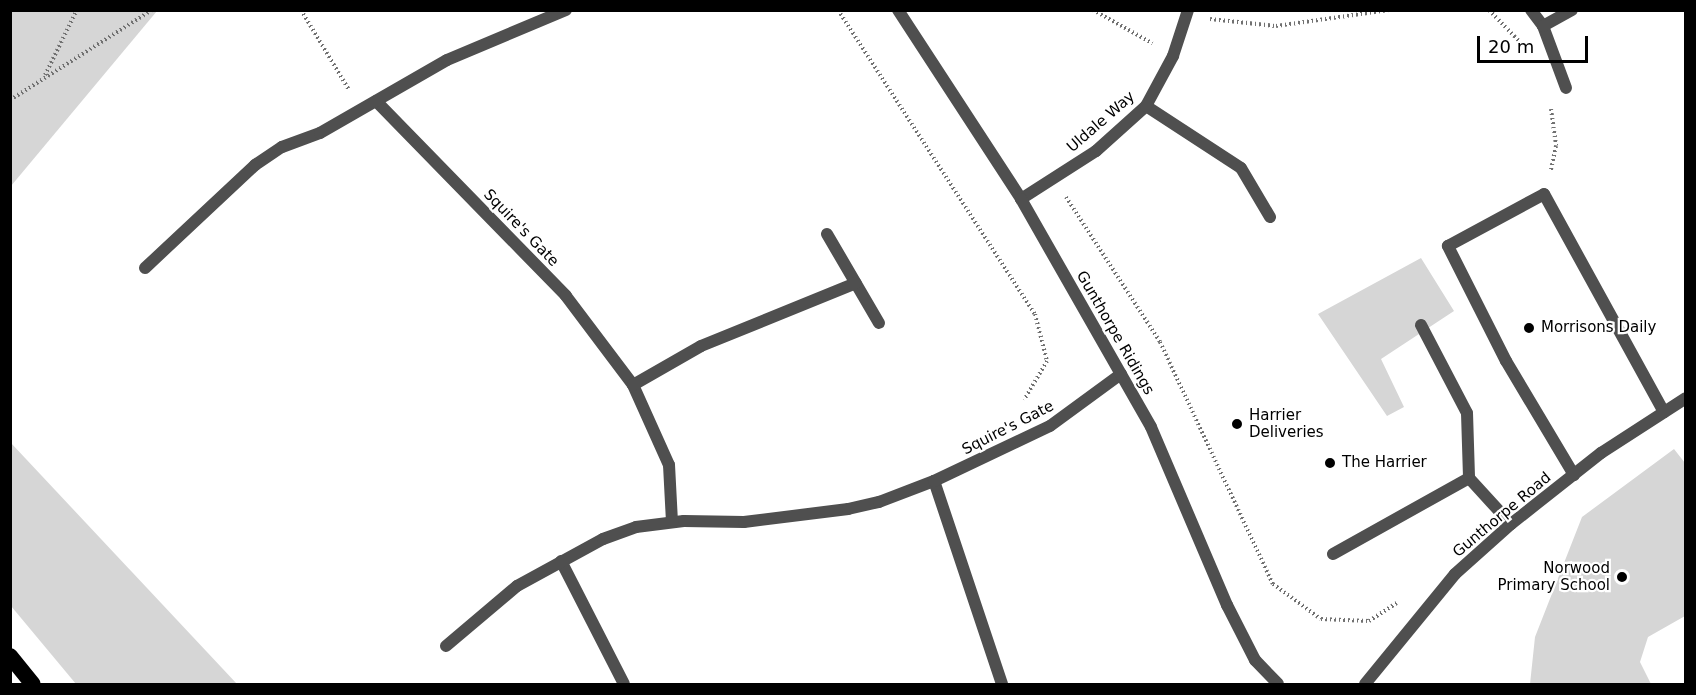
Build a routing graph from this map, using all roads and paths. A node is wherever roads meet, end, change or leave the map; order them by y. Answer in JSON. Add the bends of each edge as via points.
{"nodes":[{"id":1,"x":77,"y":10,"type":"edge"},
{"id":2,"x":152,"y":10,"type":"edge"},
{"id":3,"x":301,"y":10,"type":"edge"},
{"id":4,"x":566,"y":10,"type":"edge"},
{"id":5,"x":837,"y":10,"type":"edge"},
{"id":6,"x":898,"y":10,"type":"edge"},
{"id":7,"x":1093,"y":10,"type":"edge"},
{"id":8,"x":1188,"y":10,"type":"edge"},
{"id":9,"x":1389,"y":10,"type":"edge"},
{"id":10,"x":1531,"y":10,"type":"edge"},
{"id":11,"x":1572,"y":10,"type":"edge"},
{"id":12,"x":1215,"y":20,"type":"dead end"},
{"id":13,"x":1543,"y":26,"type":"junction"},
{"id":14,"x":1150,"y":44,"type":"dead end"},
{"id":15,"x":45,"y":76,"type":"junction"},
{"id":16,"x":1566,"y":88,"type":"dead end"},
{"id":17,"x":10,"y":100,"type":"edge"},
{"id":18,"x":376,"y":101,"type":"junction"},
{"id":19,"x":1146,"y":106,"type":"junction"},
{"id":20,"x":360,"y":109,"type":"junction"},
{"id":21,"x":1055,"y":179,"type":"junction"},
{"id":22,"x":1021,"y":199,"type":"junction"},
{"id":23,"x":1270,"y":217,"type":"dead end"},
{"id":24,"x":827,"y":234,"type":"dead end"},
{"id":25,"x":144,"y":268,"type":"dead end"},
{"id":26,"x":856,"y":283,"type":"junction"},
{"id":27,"x":879,"y":323,"type":"dead end"},
{"id":28,"x":1421,"y":325,"type":"dead end"},
{"id":29,"x":1121,"y":374,"type":"junction"},
{"id":30,"x":633,"y":385,"type":"junction"},
{"id":31,"x":1686,"y":398,"type":"edge"},
{"id":32,"x":1024,"y":400,"type":"dead end"},
{"id":33,"x":1664,"y":412,"type":"junction"},
{"id":34,"x":1574,"y":475,"type":"junction"},
{"id":35,"x":1469,"y":478,"type":"junction"},
{"id":36,"x":934,"y":481,"type":"junction"},
{"id":37,"x":672,"y":522,"type":"junction"},
{"id":38,"x":1511,"y":524,"type":"junction"},
{"id":39,"x":1333,"y":555,"type":"dead end"},
{"id":40,"x":561,"y":561,"type":"junction"},
{"id":41,"x":1401,"y":600,"type":"dead end"},
{"id":42,"x":446,"y":646,"type":"dead end"},
{"id":43,"x":10,"y":656,"type":"edge"},
{"id":44,"x":33,"y":684,"type":"edge"},
{"id":45,"x":624,"y":684,"type":"edge"},
{"id":46,"x":1002,"y":684,"type":"edge"},
{"id":47,"x":1278,"y":684,"type":"edge"},
{"id":48,"x":1365,"y":684,"type":"edge"}],
"edges":[{"from":1,"to":15,"type":"path"},
{"from":2,"to":15,"type":"path"},
{"from":3,"to":20,"type":"path"},
{"from":4,"to":18,"type":"street","via":[[447,60]]},
{"from":5,"to":32,"type":"path","via":[[1035,314],[1047,361]]},
{"from":6,"to":22,"type":"street","name":"Gunthorpe Ridings"},
{"from":7,"to":14,"type":"path","via":[[1117,20]]},
{"from":8,"to":19,"type":"street","name":"Uldale Way","via":[[1173,56]]},
{"from":9,"to":12,"type":"path","via":[[1276,26]]},
{"from":10,"to":13,"type":"street"},
{"from":11,"to":13,"type":"street"},
{"from":13,"to":16,"type":"street"},
{"from":15,"to":17,"type":"path"},
{"from":18,"to":20,"type":"street"},
{"from":18,"to":30,"type":"street","name":"Squire's Gate","via":[[566,296]]},
{"from":19,"to":21,"type":"street","name":"Uldale Way","via":[[1096,151]]},
{"from":19,"to":23,"type":"street","via":[[1241,168]]},
{"from":20,"to":25,"type":"street","via":[[320,134],[282,147],[255,165]]},
{"from":21,"to":22,"type":"street","name":"Uldale Way"},
{"from":21,"to":41,"type":"path","via":[[1160,342],[1273,584],[1321,619],[1369,621]]},
{"from":22,"to":29,"type":"street","name":"Gunthorpe Ridings"},
{"from":24,"to":26,"type":"street"},
{"from":26,"to":27,"type":"street"},
{"from":26,"to":30,"type":"street","via":[[701,346]]},
{"from":28,"to":35,"type":"street","via":[[1467,413]]},
{"from":29,"to":36,"type":"street","name":"Squire's Gate","via":[[1050,426]]},
{"from":29,"to":47,"type":"street","name":"Gunthorpe Ridings","via":[[1151,427],[1227,605],[1255,660]]},
{"from":30,"to":37,"type":"street","name":"Squire's Gate","via":[[669,465]]},
{"from":31,"to":33,"type":"street","name":"Gunthorpe Road"},
{"from":33,"to":34,"type":"street","name":"Gunthorpe Road"},
{"from":33,"to":34,"type":"street","via":[[1544,194],[1448,246],[1506,361]]},
{"from":34,"to":38,"type":"street","name":"Gunthorpe Road"},
{"from":35,"to":38,"type":"street"},
{"from":35,"to":39,"type":"street"},
{"from":36,"to":37,"type":"street","name":"Squire's Gate","via":[[879,502],[848,508],[744,522]]},
{"from":36,"to":46,"type":"street"},
{"from":37,"to":40,"type":"street","name":"Squire's Gate","via":[[636,527]]},
{"from":38,"to":48,"type":"street","name":"Gunthorpe Road","via":[[1455,574]]},
{"from":40,"to":42,"type":"street","name":"Squire's Gate","via":[[518,586]]},
{"from":40,"to":45,"type":"street"},
{"from":43,"to":44,"type":"highway"}]}
